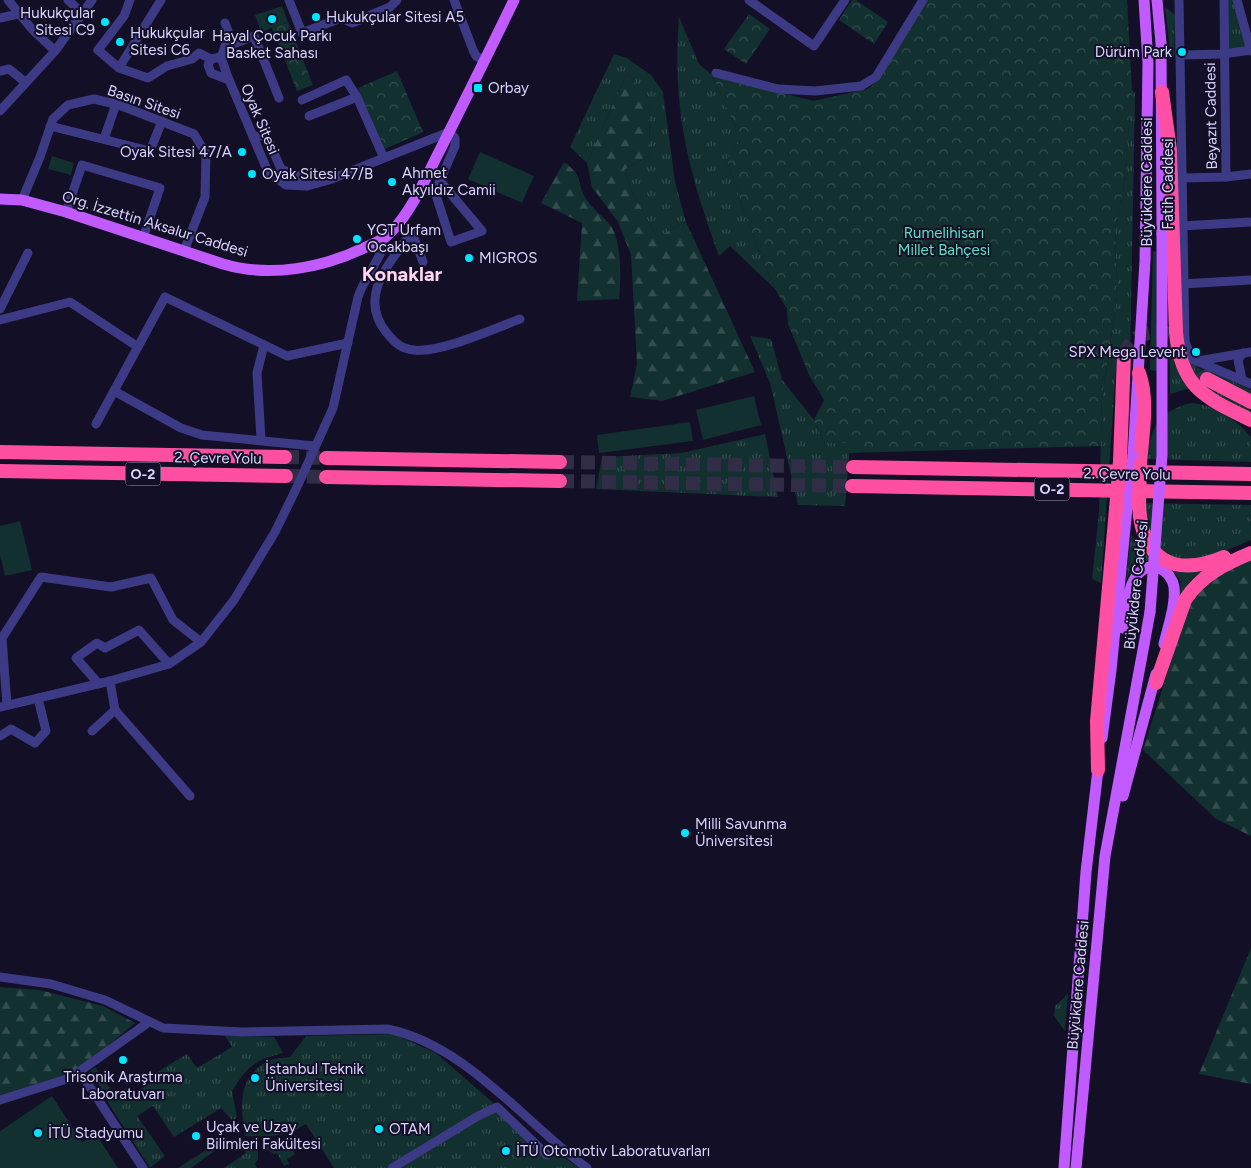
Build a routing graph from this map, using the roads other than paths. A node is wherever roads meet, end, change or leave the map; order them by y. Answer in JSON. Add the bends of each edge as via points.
{"nodes":[{"id":1,"x":8,"y":0,"type":"edge"},
{"id":2,"x":68,"y":0,"type":"edge"},
{"id":3,"x":92,"y":0,"type":"edge"},
{"id":4,"x":130,"y":0,"type":"edge"},
{"id":5,"x":161,"y":0,"type":"edge"},
{"id":6,"x":289,"y":0,"type":"edge"},
{"id":7,"x":397,"y":0,"type":"edge"},
{"id":8,"x":454,"y":0,"type":"edge"},
{"id":9,"x":514,"y":0,"type":"edge"},
{"id":10,"x":845,"y":0,"type":"edge"},
{"id":11,"x":923,"y":0,"type":"edge"},
{"id":12,"x":1144,"y":0,"type":"edge"},
{"id":13,"x":1157,"y":0,"type":"edge"},
{"id":14,"x":1179,"y":0,"type":"edge"},
{"id":15,"x":1224,"y":0,"type":"edge"},
{"id":16,"x":1237,"y":0,"type":"edge"},
{"id":17,"x":754,"y":2,"type":"edge"},
{"id":18,"x":18,"y":14,"type":"junction"},
{"id":19,"x":83,"y":14,"type":"junction"},
{"id":20,"x":0,"y":18,"type":"edge"},
{"id":21,"x":225,"y":23,"type":"dead end"},
{"id":22,"x":225,"y":47,"type":"junction"},
{"id":23,"x":1251,"y":50,"type":"edge"},
{"id":24,"x":55,"y":51,"type":"junction"},
{"id":25,"x":1223,"y":54,"type":"junction"},
{"id":26,"x":1181,"y":56,"type":"junction"},
{"id":27,"x":221,"y":57,"type":"junction"},
{"id":28,"x":211,"y":59,"type":"junction"},
{"id":29,"x":485,"y":61,"type":"junction"},
{"id":30,"x":119,"y":68,"type":"junction"},
{"id":31,"x":0,"y":71,"type":"edge"},
{"id":32,"x":716,"y":73,"type":"dead end"},
{"id":33,"x":229,"y":80,"type":"junction"},
{"id":34,"x":25,"y":82,"type":"junction"},
{"id":35,"x":1162,"y":92,"type":"junction"},
{"id":36,"x":356,"y":97,"type":"junction"},
{"id":37,"x":280,"y":98,"type":"dead end"},
{"id":38,"x":302,"y":100,"type":"dead end"},
{"id":39,"x":116,"y":104,"type":"junction"},
{"id":40,"x":0,"y":111,"type":"edge"},
{"id":41,"x":309,"y":116,"type":"dead end"},
{"id":42,"x":162,"y":121,"type":"junction"},
{"id":43,"x":50,"y":126,"type":"junction"},
{"id":44,"x":449,"y":132,"type":"junction"},
{"id":45,"x":104,"y":139,"type":"junction"},
{"id":46,"x":383,"y":156,"type":"junction"},
{"id":47,"x":1251,"y":174,"type":"edge"},
{"id":48,"x":1226,"y":177,"type":"junction"},
{"id":49,"x":1181,"y":178,"type":"junction"},
{"id":50,"x":440,"y":181,"type":"junction"},
{"id":51,"x":0,"y":199,"type":"edge"},
{"id":52,"x":22,"y":200,"type":"junction"},
{"id":53,"x":66,"y":212,"type":"junction"},
{"id":54,"x":1251,"y":222,"type":"edge"},
{"id":55,"x":1182,"y":226,"type":"junction"},
{"id":56,"x":386,"y":237,"type":"junction"},
{"id":57,"x":143,"y":238,"type":"junction"},
{"id":58,"x":184,"y":251,"type":"junction"},
{"id":59,"x":28,"y":253,"type":"dead end"},
{"id":60,"x":423,"y":262,"type":"dead end"},
{"id":61,"x":1251,"y":280,"type":"edge"},
{"id":62,"x":1182,"y":284,"type":"junction"},
{"id":63,"x":0,"y":309,"type":"edge"},
{"id":64,"x":520,"y":319,"type":"dead end"},
{"id":65,"x":0,"y":320,"type":"edge"},
{"id":66,"x":348,"y":343,"type":"junction"},
{"id":67,"x":264,"y":345,"type":"junction"},
{"id":68,"x":138,"y":347,"type":"junction"},
{"id":69,"x":1247,"y":352,"type":"edge"},
{"id":70,"x":1124,"y":355,"type":"tunnel mouth"},
{"id":71,"x":1198,"y":361,"type":"junction"},
{"id":72,"x":1139,"y":373,"type":"joint"},
{"id":73,"x":1207,"y":379,"type":"tunnel mouth"},
{"id":74,"x":1242,"y":380,"type":"junction"},
{"id":75,"x":1251,"y":384,"type":"edge"},
{"id":76,"x":114,"y":391,"type":"junction"},
{"id":77,"x":1251,"y":402,"type":"edge"},
{"id":78,"x":1251,"y":420,"type":"edge"},
{"id":79,"x":96,"y":424,"type":"dead end"},
{"id":80,"x":261,"y":440,"type":"junction"},
{"id":81,"x":314,"y":446,"type":"junction"},
{"id":82,"x":0,"y":452,"type":"edge"},
{"id":83,"x":285,"y":457,"type":"tunnel mouth"},
{"id":84,"x":326,"y":458,"type":"tunnel mouth"},
{"id":85,"x":1131,"y":460,"type":"junction"},
{"id":86,"x":560,"y":462,"type":"tunnel mouth"},
{"id":87,"x":853,"y":467,"type":"tunnel mouth"},
{"id":88,"x":0,"y":471,"type":"edge"},
{"id":89,"x":1251,"y":474,"type":"edge"},
{"id":90,"x":286,"y":476,"type":"tunnel mouth"},
{"id":91,"x":326,"y":476,"type":"tunnel mouth"},
{"id":92,"x":560,"y":481,"type":"tunnel mouth"},
{"id":93,"x":852,"y":486,"type":"tunnel mouth"},
{"id":94,"x":1251,"y":493,"type":"edge"},
{"id":95,"x":1127,"y":507,"type":"junction"},
{"id":96,"x":1251,"y":548,"type":"edge"},
{"id":97,"x":1251,"y":553,"type":"edge"},
{"id":98,"x":201,"y":642,"type":"junction"},
{"id":99,"x":169,"y":664,"type":"junction"},
{"id":100,"x":1112,"y":670,"type":"junction"},
{"id":101,"x":110,"y":681,"type":"junction"},
{"id":102,"x":1156,"y":683,"type":"junction"},
{"id":103,"x":99,"y":684,"type":"junction"},
{"id":104,"x":38,"y":698,"type":"junction"},
{"id":105,"x":4,"y":706,"type":"edge"},
{"id":106,"x":115,"y":710,"type":"junction"},
{"id":107,"x":92,"y":731,"type":"dead end"},
{"id":108,"x":0,"y":736,"type":"edge"},
{"id":109,"x":1098,"y":770,"type":"junction"},
{"id":110,"x":190,"y":796,"type":"dead end"},
{"id":111,"x":1112,"y":823,"type":"junction"},
{"id":112,"x":0,"y":977,"type":"edge"},
{"id":113,"x":150,"y":1022,"type":"junction"},
{"id":114,"x":80,"y":1072,"type":"junction"},
{"id":115,"x":0,"y":1100,"type":"edge"},
{"id":116,"x":1070,"y":1106,"type":"junction"},
{"id":117,"x":547,"y":1155,"type":"dead end"},
{"id":118,"x":143,"y":1168,"type":"edge"},
{"id":119,"x":392,"y":1168,"type":"edge"},
{"id":120,"x":587,"y":1168,"type":"edge"},
{"id":121,"x":1056,"y":1168,"type":"edge"},
{"id":122,"x":1064,"y":1168,"type":"edge"},
{"id":123,"x":1076,"y":1168,"type":"edge"}],
"edges":[{"from":1,"to":18,"type":"street"},
{"from":2,"to":19,"type":"street"},
{"from":3,"to":19,"type":"street"},
{"from":4,"to":30,"type":"street","via":[[124,16],[98,50]]},
{"from":5,"to":30,"type":"street"},
{"from":6,"to":7,"type":"street","via":[[302,33],[341,18],[352,23],[390,7]]},
{"from":8,"to":29,"type":"street","via":[[476,56]]},
{"from":9,"to":29,"type":"main road","name":"Org. İzzettin Aksalur Caddesi"},
{"from":10,"to":17,"type":"street","via":[[814,46]]},
{"from":11,"to":32,"type":"street","via":[[876,77],[861,86],[815,91],[778,89]]},
{"from":12,"to":72,"type":"main road","name":"Büyükdere Caddesi","via":[[1148,63],[1145,261]]},
{"from":13,"to":35,"type":"main road","name":"Büyükdere Caddesi"},
{"from":14,"to":26,"type":"street","name":"Fatih Caddesi"},
{"from":15,"to":25,"type":"street","name":"Beyazıt Caddesi"},
{"from":16,"to":23,"type":"street"},
{"from":18,"to":20,"type":"street"},
{"from":18,"to":24,"type":"street"},
{"from":19,"to":24,"type":"street"},
{"from":21,"to":22,"type":"street","via":[[228,32]]},
{"from":22,"to":27,"type":"street"},
{"from":22,"to":37,"type":"street","via":[[254,36]]},
{"from":23,"to":25,"type":"street"},
{"from":24,"to":34,"type":"street"},
{"from":25,"to":26,"type":"street"},
{"from":25,"to":48,"type":"street","name":"Beyazıt Caddesi"},
{"from":26,"to":49,"type":"street","name":"Fatih Caddesi"},
{"from":27,"to":28,"type":"street"},
{"from":27,"to":33,"type":"street","name":"Oyak Sitesi"},
{"from":28,"to":30,"type":"street","via":[[198,49],[192,59],[167,66],[148,78]]},
{"from":28,"to":33,"type":"street","via":[[208,65],[211,73]]},
{"from":29,"to":44,"type":"main road","name":"Org. İzzettin Aksalur Caddesi"},
{"from":31,"to":34,"type":"street","via":[[9,69]]},
{"from":33,"to":46,"type":"street","name":"Oyak Sitesi","via":[[268,172],[286,185],[307,186],[329,180]]},
{"from":34,"to":40,"type":"street"},
{"from":35,"to":78,"type":"highway","via":[[1170,150],[1176,332],[1180,358],[1186,374],[1199,391]]},
{"from":35,"to":111,"type":"main road","name":"Büyükdere Caddesi","bridge":true,"via":[[1162,455],[1150,612]]},
{"from":36,"to":38,"type":"street","via":[[346,80]]},
{"from":36,"to":41,"type":"street"},
{"from":36,"to":46,"type":"street"},
{"from":39,"to":42,"type":"street","name":"Basın Sitesi"},
{"from":39,"to":43,"type":"street","name":"Basın Sitesi","via":[[94,99],[68,105]]},
{"from":39,"to":45,"type":"street"},
{"from":42,"to":45,"type":"street","via":[[150,151]]},
{"from":42,"to":58,"type":"street","name":"Basın Sitesi","via":[[194,134],[206,154],[205,197]]},
{"from":43,"to":45,"type":"street"},
{"from":43,"to":52,"type":"street","name":"Basın Sitesi"},
{"from":44,"to":46,"type":"street","name":"Oyak Sitesi"},
{"from":44,"to":50,"type":"street","via":[[455,138],[455,146]]},
{"from":44,"to":56,"type":"main road","name":"Org. İzzettin Aksalur Caddesi","via":[[402,219]]},
{"from":47,"to":48,"type":"street"},
{"from":48,"to":49,"type":"street"},
{"from":49,"to":55,"type":"street","name":"Fatih Caddesi"},
{"from":50,"to":50,"type":"street","via":[[434,192],[451,242],[482,231]]},
{"from":51,"to":52,"type":"main road","name":"Org. İzzettin Aksalur Caddesi"},
{"from":52,"to":53,"type":"main road","name":"Org. İzzettin Aksalur Caddesi"},
{"from":53,"to":57,"type":"main road","name":"Org. İzzettin Aksalur Caddesi"},
{"from":53,"to":57,"type":"street","via":[[82,165],[160,188]]},
{"from":54,"to":55,"type":"street"},
{"from":55,"to":62,"type":"street","name":"Fatih Caddesi"},
{"from":56,"to":58,"type":"main road","name":"Org. İzzettin Aksalur Caddesi","via":[[352,254],[285,271],[232,266]]},
{"from":56,"to":66,"type":"street","via":[[362,286]]},
{"from":57,"to":58,"type":"main road","name":"Org. İzzettin Aksalur Caddesi"},
{"from":59,"to":63,"type":"street"},
{"from":60,"to":64,"type":"street","via":[[412,232],[381,276],[375,293],[374,305],[383,329],[401,346],[414,350],[432,349]]},
{"from":61,"to":62,"type":"street"},
{"from":62,"to":71,"type":"street","name":"Fatih Caddesi","via":[[1185,342],[1188,354]]},
{"from":65,"to":68,"type":"street","via":[[70,302]]},
{"from":66,"to":67,"type":"street","via":[[287,356]]},
{"from":66,"to":81,"type":"street","via":[[333,408]]},
{"from":67,"to":68,"type":"street","via":[[165,297]]},
{"from":67,"to":80,"type":"street","via":[[257,373]]},
{"from":68,"to":76,"type":"street"},
{"from":69,"to":71,"type":"street"},
{"from":69,"to":74,"type":"street","via":[[1238,360]]},
{"from":70,"to":85,"type":"highway"},
{"from":71,"to":74,"type":"street"},
{"from":72,"to":85,"type":"highway","via":[[1144,404]]},
{"from":73,"to":77,"type":"highway"},
{"from":74,"to":75,"type":"street"},
{"from":76,"to":79,"type":"street"},
{"from":76,"to":80,"type":"street","via":[[181,428],[202,435]]},
{"from":80,"to":81,"type":"street"},
{"from":81,"to":98,"type":"street","via":[[275,532],[234,600]]},
{"from":82,"to":83,"type":"highway","name":"2. Çevre Yolu","number":"O-2"},
{"from":84,"to":86,"type":"highway"},
{"from":85,"to":95,"type":"highway","bridge":true},
{"from":85,"to":95,"type":"highway","bridge":true},
{"from":87,"to":89,"type":"highway","name":"2. Çevre Yolu","number":"O-2"},
{"from":88,"to":90,"type":"highway","name":"2. Çevre Yolu","number":"O-2"},
{"from":91,"to":92,"type":"highway"},
{"from":93,"to":94,"type":"highway","name":"2. Çevre Yolu","number":"O-2"},
{"from":95,"to":96,"type":"highway","via":[[1140,524],[1146,542],[1169,562],[1201,566]]},
{"from":95,"to":100,"type":"main road","name":"Büyükdere Caddesi"},
{"from":95,"to":109,"type":"highway","via":[[1097,720]]},
{"from":97,"to":102,"type":"highway","via":[[1209,574],[1192,589],[1182,607]]},
{"from":98,"to":99,"type":"street"},
{"from":98,"to":105,"type":"street","via":[[173,620],[151,578],[111,587],[41,577],[2,638]]},
{"from":99,"to":101,"type":"street"},
{"from":99,"to":103,"type":"street","via":[[139,630],[105,648],[97,643],[76,658]]},
{"from":100,"to":102,"type":"main road","via":[[1120,652],[1133,582],[1144,569],[1159,568],[1172,580],[1174,596]]},
{"from":100,"to":109,"type":"main road","name":"Büyükdere Caddesi"},
{"from":101,"to":103,"type":"street"},
{"from":101,"to":106,"type":"street"},
{"from":102,"to":111,"type":"main road","via":[[1121,805]]},
{"from":103,"to":104,"type":"street"},
{"from":104,"to":105,"type":"street"},
{"from":104,"to":108,"type":"street","via":[[46,730],[35,743],[11,729]]},
{"from":106,"to":107,"type":"street"},
{"from":106,"to":110,"type":"street"},
{"from":109,"to":116,"type":"main road","name":"Büyükdere Caddesi","via":[[1082,914]]},
{"from":111,"to":123,"type":"main road","name":"Büyükdere Caddesi","via":[[1102,887]]},
{"from":112,"to":113,"type":"street","via":[[51,984],[105,1000]]},
{"from":113,"to":114,"type":"street"},
{"from":113,"to":120,"type":"street","via":[[164,1028],[212,1032],[387,1029],[405,1032],[431,1043],[474,1073]]},
{"from":114,"to":115,"type":"street","via":[[52,1085]]},
{"from":114,"to":118,"type":"street"},
{"from":116,"to":121,"type":"main road"},
{"from":116,"to":122,"type":"main road","name":"Büyükdere Caddesi"},
{"from":117,"to":119,"type":"street","via":[[497,1107]]}]}
